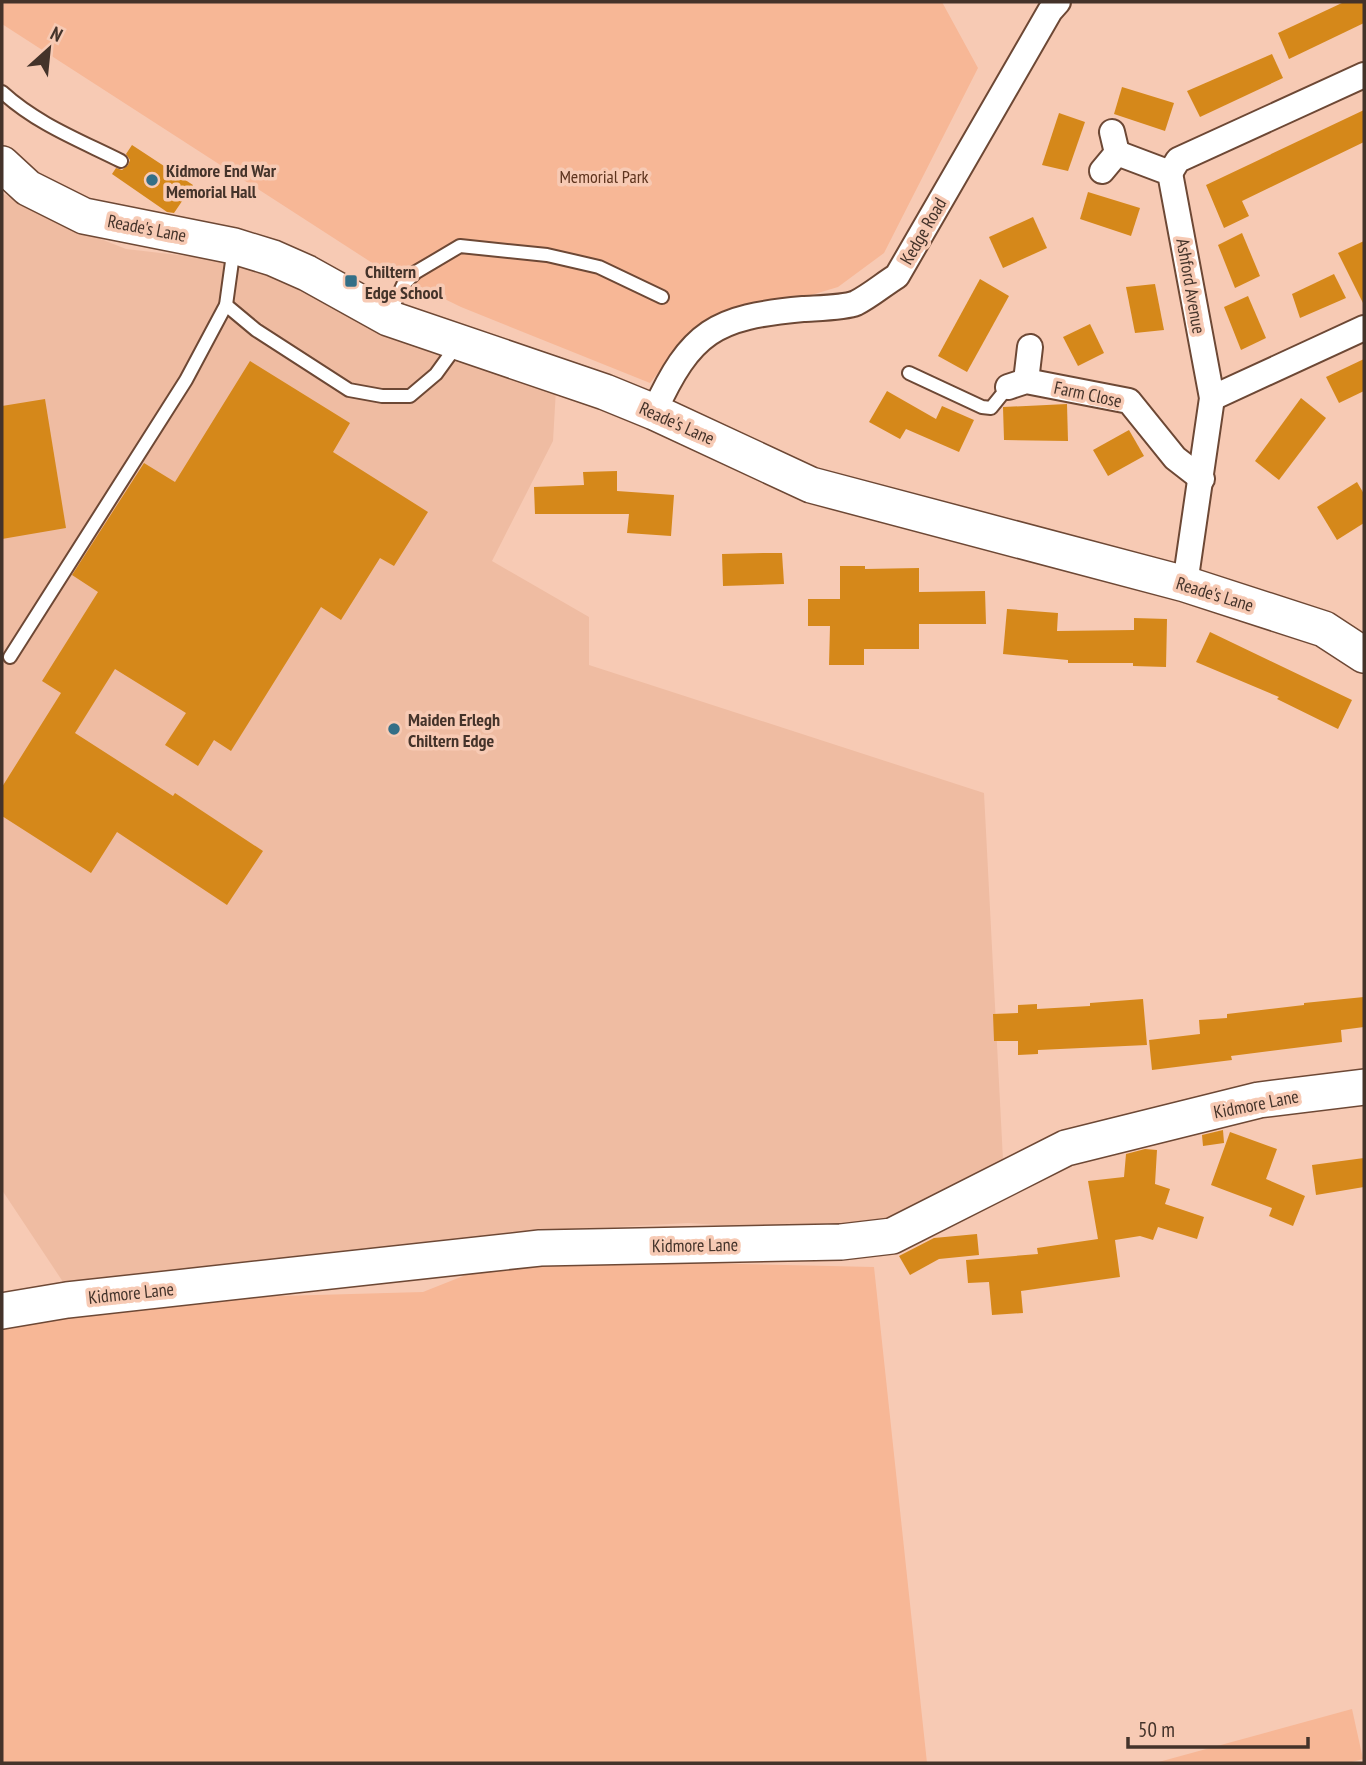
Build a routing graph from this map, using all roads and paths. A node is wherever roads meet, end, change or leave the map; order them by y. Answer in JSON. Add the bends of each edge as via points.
{"nodes":[{"id":1,"x":1058,"y":2,"type":"edge"},
{"id":2,"x":1364,"y":75,"type":"edge"},
{"id":3,"x":2,"y":92,"type":"edge"},
{"id":4,"x":1110,"y":152,"type":"dead end"},
{"id":5,"x":121,"y":160,"type":"dead end"},
{"id":6,"x":2,"y":164,"type":"edge"},
{"id":7,"x":1171,"y":173,"type":"junction"},
{"id":8,"x":234,"y":246,"type":"junction"},
{"id":9,"x":662,"y":296,"type":"dead end"},
{"id":10,"x":226,"y":305,"type":"junction"},
{"id":11,"x":388,"y":318,"type":"junction"},
{"id":12,"x":1364,"y":328,"type":"edge"},
{"id":13,"x":459,"y":342,"type":"junction"},
{"id":14,"x":1030,"y":347,"type":"dead end"},
{"id":15,"x":909,"y":373,"type":"dead end"},
{"id":16,"x":1017,"y":384,"type":"junction"},
{"id":17,"x":1212,"y":398,"type":"junction"},
{"id":18,"x":654,"y":412,"type":"junction"},
{"id":19,"x":1202,"y":479,"type":"junction"},
{"id":20,"x":1185,"y":584,"type":"junction"},
{"id":21,"x":1364,"y":655,"type":"edge"},
{"id":22,"x":9,"y":657,"type":"dead end"},
{"id":23,"x":1364,"y":1087,"type":"edge"},
{"id":24,"x":2,"y":1311,"type":"edge"}],
"edges":[{"from":1,"to":18,"type":"street","name":"Kedge Road","via":[[897,276],[855,304],[760,313],[719,326],[691,346]]},
{"from":2,"to":7,"type":"street","via":[[1178,160]]},
{"from":3,"to":5,"type":"lane","via":[[23,112]]},
{"from":4,"to":7,"type":"street"},
{"from":6,"to":8,"type":"street","name":"Reade's Lane","via":[[28,188],[84,216]]},
{"from":7,"to":17,"type":"street","name":"Ashford Avenue"},
{"from":8,"to":10,"type":"lane"},
{"from":8,"to":11,"type":"street","name":"Reade's Lane","via":[[307,273]]},
{"from":9,"to":11,"type":"lane","via":[[599,267],[547,255],[460,246],[403,285]]},
{"from":10,"to":13,"type":"lane","via":[[256,330],[349,390],[382,396],[410,396],[436,374]]},
{"from":10,"to":22,"type":"lane","via":[[186,380]]},
{"from":11,"to":13,"type":"street","name":"Reade's Lane"},
{"from":12,"to":17,"type":"street"},
{"from":13,"to":18,"type":"street","name":"Reade's Lane"},
{"from":14,"to":16,"type":"street"},
{"from":15,"to":16,"type":"lane","via":[[991,408]]},
{"from":16,"to":19,"type":"street","name":"Farm Close","via":[[1129,401],[1175,458]]},
{"from":17,"to":19,"type":"street","name":"Ashford Avenue"},
{"from":18,"to":20,"type":"street","name":"Reade's Lane","via":[[811,485]]},
{"from":19,"to":20,"type":"street","name":"Ashford Avenue"},
{"from":20,"to":21,"type":"street","name":"Reade's Lane","via":[[1324,629]]},
{"from":23,"to":24,"type":"street","name":"Kidmore Lane","via":[[1259,1100],[1066,1148],[892,1236],[841,1242],[540,1248]]}]}
